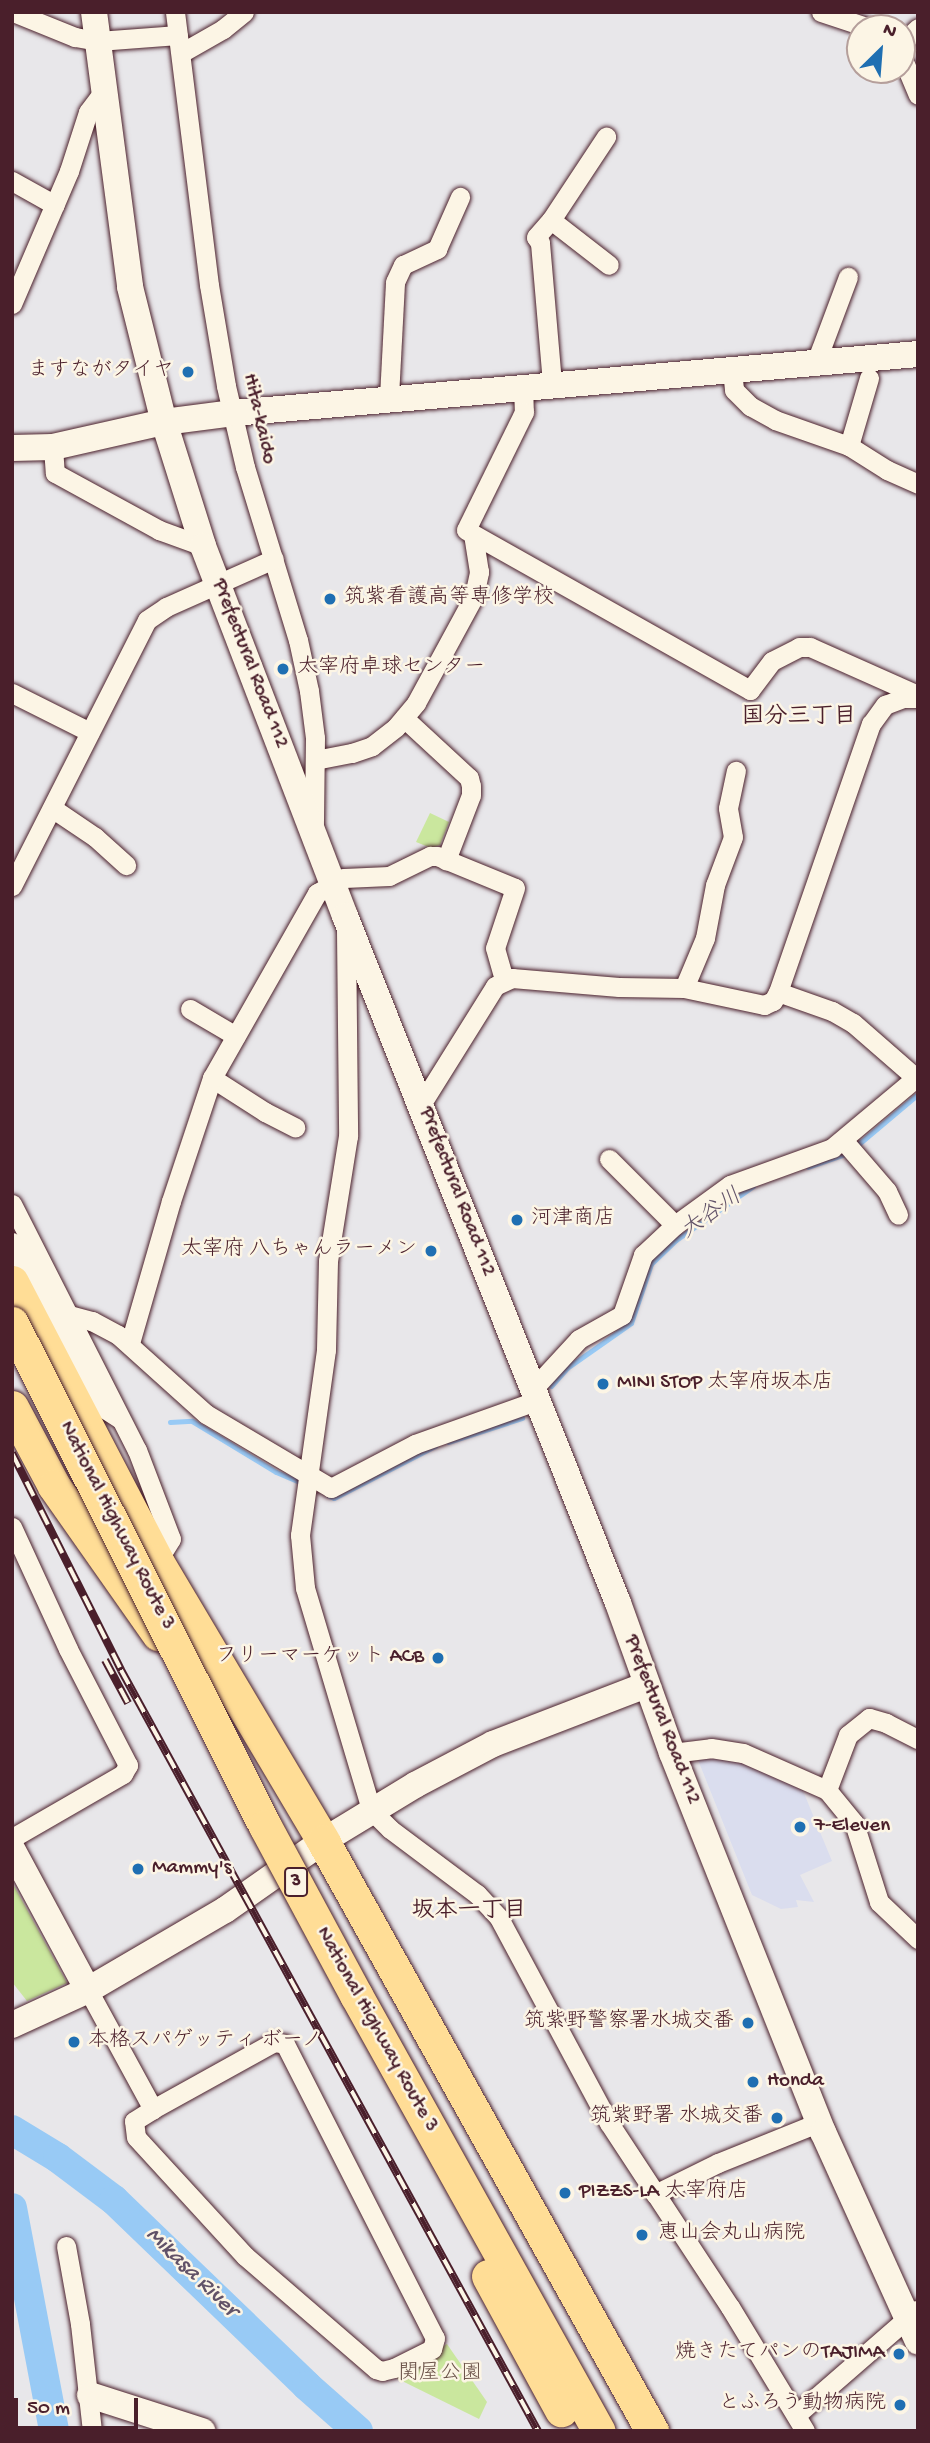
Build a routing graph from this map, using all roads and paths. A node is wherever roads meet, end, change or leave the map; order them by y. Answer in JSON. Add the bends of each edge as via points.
{"nodes":[{"id":1,"x":13,"y":12,"type":"edge"},
{"id":2,"x":94,"y":12,"type":"edge"},
{"id":3,"x":174,"y":12,"type":"edge"},
{"id":4,"x":244,"y":12,"type":"edge"},
{"id":5,"x":821,"y":12,"type":"edge"},
{"id":6,"x":846,"y":20,"type":"edge"},
{"id":7,"x":97,"y":41,"type":"junction"},
{"id":8,"x":179,"y":44,"type":"junction"},
{"id":9,"x":104,"y":91,"type":"junction"},
{"id":10,"x":606,"y":136,"type":"dead end"},
{"id":11,"x":12,"y":181,"type":"edge"},
{"id":12,"x":460,"y":197,"type":"dead end"},
{"id":13,"x":55,"y":205,"type":"junction"},
{"id":14,"x":551,"y":220,"type":"junction"},
{"id":15,"x":609,"y":265,"type":"dead end"},
{"id":16,"x":848,"y":277,"type":"dead end"},
{"id":17,"x":12,"y":304,"type":"edge"},
{"id":18,"x":918,"y":354,"type":"edge"},
{"id":19,"x":816,"y":362,"type":"junction"},
{"id":20,"x":732,"y":370,"type":"junction"},
{"id":21,"x":869,"y":378,"type":"dead end"},
{"id":22,"x":552,"y":383,"type":"junction"},
{"id":23,"x":523,"y":386,"type":"junction"},
{"id":24,"x":389,"y":397,"type":"junction"},
{"id":25,"x":233,"y":413,"type":"junction"},
{"id":26,"x":164,"y":422,"type":"junction"},
{"id":27,"x":849,"y":446,"type":"junction"},
{"id":28,"x":53,"y":447,"type":"junction"},
{"id":29,"x":12,"y":448,"type":"edge"},
{"id":30,"x":918,"y":484,"type":"edge"},
{"id":31,"x":473,"y":535,"type":"junction"},
{"id":32,"x":203,"y":546,"type":"junction"},
{"id":33,"x":274,"y":559,"type":"junction"},
{"id":34,"x":216,"y":583,"type":"junction"},
{"id":35,"x":12,"y":693,"type":"edge"},
{"id":36,"x":918,"y":696,"type":"edge"},
{"id":37,"x":404,"y":718,"type":"junction"},
{"id":38,"x":90,"y":732,"type":"junction"},
{"id":39,"x":315,"y":760,"type":"junction"},
{"id":40,"x":736,"y":771,"type":"dead end"},
{"id":41,"x":52,"y":808,"type":"junction"},
{"id":42,"x":314,"y":830,"type":"junction"},
{"id":43,"x":446,"y":860,"type":"junction"},
{"id":44,"x":126,"y":865,"type":"dead end"},
{"id":45,"x":333,"y":882,"type":"junction"},
{"id":46,"x":12,"y":886,"type":"edge"},
{"id":47,"x":345,"y":916,"type":"junction"},
{"id":48,"x":504,"y":979,"type":"junction"},
{"id":49,"x":684,"y":988,"type":"junction"},
{"id":50,"x":778,"y":992,"type":"junction"},
{"id":51,"x":190,"y":1009,"type":"dead end"},
{"id":52,"x":236,"y":1036,"type":"junction"},
{"id":53,"x":916,"y":1077,"type":"edge"},
{"id":54,"x":212,"y":1078,"type":"junction"},
{"id":55,"x":422,"y":1103,"type":"junction"},
{"id":56,"x":295,"y":1127,"type":"dead end"},
{"id":57,"x":843,"y":1140,"type":"junction"},
{"id":58,"x":610,"y":1159,"type":"dead end"},
{"id":59,"x":12,"y":1204,"type":"edge"},
{"id":60,"x":898,"y":1215,"type":"dead end"},
{"id":61,"x":676,"y":1225,"type":"junction"},
{"id":62,"x":12,"y":1242,"type":"edge"},
{"id":63,"x":12,"y":1282,"type":"edge"},
{"id":64,"x":69,"y":1315,"type":"junction"},
{"id":65,"x":12,"y":1323,"type":"edge"},
{"id":66,"x":130,"y":1343,"type":"junction"},
{"id":67,"x":12,"y":1368,"type":"edge"},
{"id":68,"x":534,"y":1395,"type":"junction"},
{"id":69,"x":12,"y":1407,"type":"edge"},
{"id":70,"x":122,"y":1420,"type":"junction"},
{"id":71,"x":137,"y":1450,"type":"junction"},
{"id":72,"x":107,"y":1467,"type":"junction"},
{"id":73,"x":310,"y":1478,"type":"junction"},
{"id":74,"x":12,"y":1527,"type":"edge"},
{"id":75,"x":157,"y":1561,"type":"junction"},
{"id":76,"x":646,"y":1685,"type":"junction"},
{"id":77,"x":918,"y":1739,"type":"edge"},
{"id":78,"x":672,"y":1753,"type":"junction"},
{"id":79,"x":827,"y":1790,"type":"junction"},
{"id":80,"x":371,"y":1810,"type":"junction"},
{"id":81,"x":12,"y":1838,"type":"edge"},
{"id":82,"x":315,"y":1846,"type":"junction"},
{"id":83,"x":12,"y":1849,"type":"edge"},
{"id":84,"x":918,"y":1939,"type":"edge"},
{"id":85,"x":80,"y":1995,"type":"junction"},
{"id":86,"x":12,"y":2025,"type":"edge"},
{"id":87,"x":153,"y":2109,"type":"junction"},
{"id":88,"x":820,"y":2122,"type":"junction"},
{"id":89,"x":655,"y":2194,"type":"junction"},
{"id":90,"x":66,"y":2246,"type":"dead end"},
{"id":91,"x":914,"y":2323,"type":"edge"},
{"id":92,"x":90,"y":2395,"type":"junction"},
{"id":93,"x":801,"y":2423,"type":"edge"},
{"id":94,"x":92,"y":2431,"type":"edge"},
{"id":95,"x":202,"y":2431,"type":"edge"},
{"id":96,"x":573,"y":2431,"type":"edge"},
{"id":97,"x":599,"y":2431,"type":"edge"},
{"id":98,"x":633,"y":2431,"type":"edge"},
{"id":99,"x":652,"y":2431,"type":"edge"}],
"edges":[{"from":1,"to":7,"type":"street"},
{"from":2,"to":7,"type":"main road","name":"Prefectural Road 112"},
{"from":3,"to":8,"type":"street","name":"Hita-kaido"},
{"from":4,"to":8,"type":"street","via":[[223,29]]},
{"from":5,"to":6,"type":"street"},
{"from":7,"to":8,"type":"street"},
{"from":7,"to":9,"type":"main road","name":"Prefectural Road 112"},
{"from":8,"to":25,"type":"street","name":"Hita-kaido","via":[[209,285]]},
{"from":9,"to":13,"type":"street","via":[[88,112]]},
{"from":9,"to":26,"type":"main road","name":"Prefectural Road 112","via":[[130,286]]},
{"from":10,"to":14,"type":"street"},
{"from":11,"to":13,"type":"street"},
{"from":12,"to":24,"type":"street","via":[[437,249],[403,265],[395,282]]},
{"from":13,"to":17,"type":"street"},
{"from":14,"to":15,"type":"street"},
{"from":14,"to":22,"type":"street","via":[[536,237]]},
{"from":16,"to":19,"type":"street"},
{"from":18,"to":19,"type":"main road"},
{"from":19,"to":20,"type":"main road"},
{"from":20,"to":22,"type":"main road"},
{"from":20,"to":27,"type":"street","via":[[734,390],[750,405],[775,420]]},
{"from":21,"to":27,"type":"street"},
{"from":22,"to":23,"type":"main road"},
{"from":23,"to":24,"type":"main road"},
{"from":23,"to":31,"type":"street","via":[[524,412],[466,530]]},
{"from":24,"to":25,"type":"main road"},
{"from":25,"to":26,"type":"main road"},
{"from":25,"to":33,"type":"street","name":"Hita-kaido"},
{"from":26,"to":28,"type":"main road"},
{"from":26,"to":32,"type":"main road","name":"Prefectural Road 112"},
{"from":27,"to":30,"type":"street"},
{"from":28,"to":29,"type":"main road"},
{"from":28,"to":32,"type":"street","via":[[55,473],[159,530]]},
{"from":31,"to":36,"type":"street","via":[[751,690],[772,661],[810,646]]},
{"from":31,"to":37,"type":"street","via":[[479,572],[474,596]]},
{"from":32,"to":34,"type":"main road","name":"Prefectural Road 112"},
{"from":33,"to":34,"type":"street"},
{"from":33,"to":39,"type":"street","name":"Hita-kaido","via":[[306,678]]},
{"from":34,"to":38,"type":"street","via":[[147,620]]},
{"from":34,"to":42,"type":"main road","name":"Prefectural Road 112"},
{"from":35,"to":38,"type":"street"},
{"from":36,"to":50,"type":"street","via":[[885,705],[871,723]]},
{"from":37,"to":39,"type":"street","via":[[372,746]]},
{"from":37,"to":43,"type":"street","via":[[469,778],[471,795]]},
{"from":38,"to":41,"type":"street"},
{"from":39,"to":42,"type":"street","name":"Hita-kaido"},
{"from":40,"to":49,"type":"street","via":[[728,808],[733,837],[715,885],[705,938]]},
{"from":41,"to":44,"type":"street"},
{"from":41,"to":46,"type":"street"},
{"from":42,"to":45,"type":"main road","name":"Prefectural Road 112"},
{"from":43,"to":45,"type":"street","via":[[429,856],[389,876]]},
{"from":43,"to":48,"type":"street","via":[[515,888],[495,948]]},
{"from":45,"to":47,"type":"main road","name":"Prefectural Road 112"},
{"from":45,"to":52,"type":"street","via":[[317,893]]},
{"from":47,"to":55,"type":"main road","name":"Prefectural Road 112"},
{"from":47,"to":73,"type":"street","via":[[348,1136],[328,1261],[326,1350]]},
{"from":48,"to":49,"type":"street"},
{"from":48,"to":55,"type":"street","via":[[495,986]]},
{"from":49,"to":50,"type":"street","via":[[764,1005]]},
{"from":50,"to":53,"type":"street","via":[[853,1023]]},
{"from":51,"to":52,"type":"street"},
{"from":52,"to":54,"type":"street"},
{"from":53,"to":57,"type":"street"},
{"from":54,"to":56,"type":"street"},
{"from":54,"to":66,"type":"street"},
{"from":55,"to":68,"type":"main road","name":"Prefectural Road 112"},
{"from":57,"to":60,"type":"street","via":[[887,1191]]},
{"from":57,"to":61,"type":"street","via":[[730,1185]]},
{"from":58,"to":61,"type":"street"},
{"from":59,"to":64,"type":"street"},
{"from":61,"to":68,"type":"street","via":[[643,1255],[622,1315],[579,1339]]},
{"from":62,"to":70,"type":"street","via":[[94,1402]]},
{"from":63,"to":72,"type":"highway","number":"3"},
{"from":64,"to":66,"type":"street","via":[[92,1321]]},
{"from":64,"to":70,"type":"street"},
{"from":65,"to":97,"type":"highway","name":"National Highway Route 3","number":"3","bridge":true,"via":[[272,1838]]},
{"from":66,"to":73,"type":"street","via":[[206,1414]]},
{"from":67,"to":96,"type":"highway","name":"National Highway Route 3","number":"3","bridge":true,"via":[[337,2009]]},
{"from":68,"to":73,"type":"street","via":[[415,1444],[331,1488]]},
{"from":68,"to":76,"type":"main road","name":"Prefectural Road 112"},
{"from":69,"to":82,"type":"highway","number":"3","via":[[84,1533]]},
{"from":70,"to":71,"type":"street"},
{"from":71,"to":72,"type":"street"},
{"from":71,"to":75,"type":"street","via":[[171,1539]]},
{"from":72,"to":75,"type":"highway","number":"3"},
{"from":73,"to":80,"type":"street","via":[[300,1535],[305,1588]]},
{"from":74,"to":81,"type":"street","via":[[128,1765],[122,1774]]},
{"from":75,"to":82,"type":"highway","number":"3"},
{"from":76,"to":78,"type":"main road","name":"Prefectural Road 112"},
{"from":76,"to":80,"type":"main road","via":[[493,1744]]},
{"from":77,"to":79,"type":"street","via":[[869,1718],[848,1735]]},
{"from":78,"to":79,"type":"street","via":[[710,1748],[743,1753]]},
{"from":78,"to":88,"type":"main road","name":"Prefectural Road 112"},
{"from":79,"to":84,"type":"street","via":[[854,1823],[879,1902]]},
{"from":80,"to":82,"type":"main road"},
{"from":80,"to":89,"type":"street","via":[[499,1918],[588,2087]]},
{"from":82,"to":85,"type":"main road","via":[[225,1910]]},
{"from":82,"to":98,"type":"highway","number":"3"},
{"from":82,"to":99,"type":"highway","number":"3"},
{"from":83,"to":85,"type":"main road"},
{"from":85,"to":86,"type":"main road"},
{"from":85,"to":87,"type":"street"},
{"from":87,"to":87,"type":"street","via":[[274,2042],[285,2044],[435,2338],[432,2348],[394,2368],[376,2369],[245,2256],[136,2137],[134,2121]]},
{"from":88,"to":89,"type":"street"},
{"from":88,"to":91,"type":"main road","name":"Prefectural Road 112"},
{"from":89,"to":93,"type":"street"},
{"from":90,"to":92,"type":"street"},
{"from":91,"to":93,"type":"street"},
{"from":92,"to":94,"type":"street"},
{"from":92,"to":95,"type":"main road"}]}
